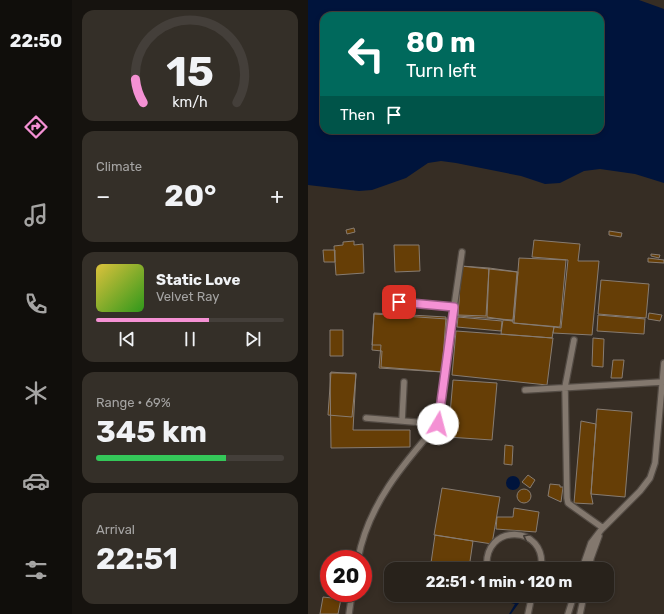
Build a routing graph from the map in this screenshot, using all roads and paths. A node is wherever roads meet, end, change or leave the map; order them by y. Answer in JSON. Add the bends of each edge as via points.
{"nodes":[{"id":1,"x":462,"y":252,"type":"dead end"},
{"id":2,"x":399,"y":302,"type":"dead end"},
{"id":3,"x":454,"y":307,"type":"junction"},
{"id":4,"x":574,"y":340,"type":"dead end"},
{"id":5,"x":664,"y":363,"type":"edge"},
{"id":6,"x":404,"y":382,"type":"dead end"},
{"id":7,"x":662,"y":382,"type":"junction"},
{"id":8,"x":565,"y":387,"type":"junction"},
{"id":9,"x":525,"y":390,"type":"dead end"},
{"id":10,"x":366,"y":418,"type":"dead end"},
{"id":11,"x":402,"y":421,"type":"junction"},
{"id":12,"x":438,"y":424,"type":"junction"},
{"id":13,"x":602,"y":529,"type":"junction"},
{"id":14,"x":360,"y":550,"type":"edge"},
{"id":15,"x":486,"y":562,"type":"edge"},
{"id":16,"x":543,"y":562,"type":"edge"},
{"id":17,"x":584,"y":562,"type":"edge"},
{"id":18,"x":590,"y":562,"type":"edge"},
{"id":19,"x":351,"y":602,"type":"edge"},
{"id":20,"x":531,"y":602,"type":"edge"},
{"id":21,"x":572,"y":602,"type":"edge"},
{"id":22,"x":583,"y":602,"type":"edge"},
{"id":23,"x":349,"y":614,"type":"edge"},
{"id":24,"x":528,"y":614,"type":"edge"},
{"id":25,"x":568,"y":614,"type":"edge"},
{"id":26,"x":580,"y":614,"type":"edge"}],
"edges":[{"from":1,"to":3,"type":"lane"},
{"from":2,"to":3,"type":"lane"},
{"from":3,"to":12,"type":"lane"},
{"from":4,"to":8,"type":"lane"},
{"from":5,"to":7,"type":"lane"},
{"from":6,"to":11,"type":"lane"},
{"from":7,"to":8,"type":"lane"},
{"from":7,"to":13,"type":"lane","via":[[655,463],[650,478]]},
{"from":8,"to":9,"type":"lane"},
{"from":8,"to":13,"type":"lane","via":[[568,502]]},
{"from":10,"to":11,"type":"lane"},
{"from":11,"to":12,"type":"lane"},
{"from":12,"to":14,"type":"lane","via":[[406,460],[380,499]]},
{"from":13,"to":17,"type":"lane","via":[[591,543]]},
{"from":13,"to":18,"type":"lane"},
{"from":16,"to":15,"type":"lane","one_way":true,"via":[[536,544],[520,534],[501,537],[488,551]]},
{"from":19,"to":23,"type":"lane"},
{"from":20,"to":24,"type":"lane"},
{"from":21,"to":25,"type":"lane"},
{"from":22,"to":26,"type":"lane"}]}
